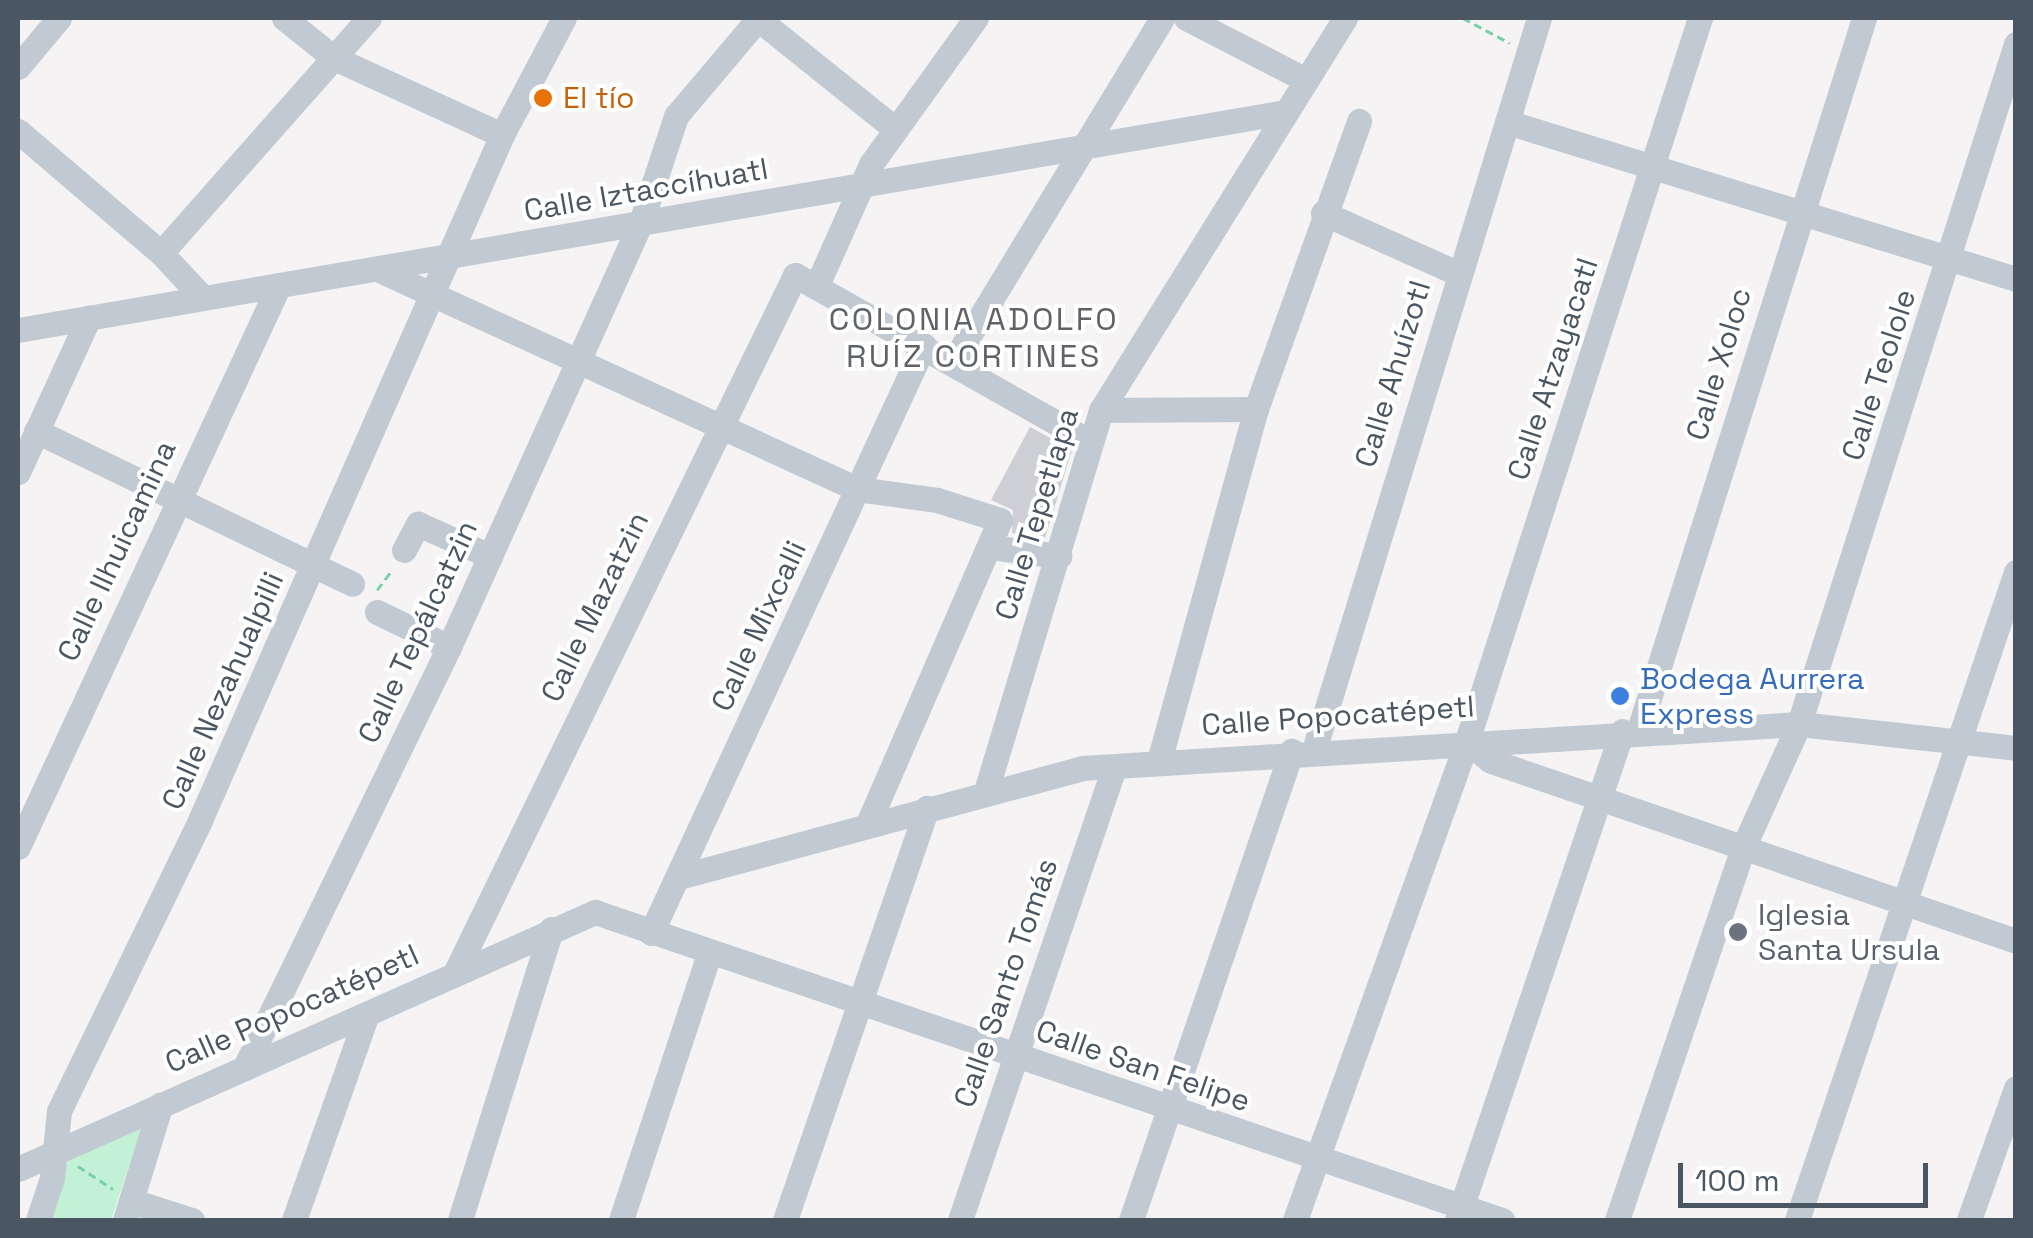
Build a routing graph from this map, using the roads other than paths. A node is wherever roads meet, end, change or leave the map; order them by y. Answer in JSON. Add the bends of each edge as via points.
{"nodes":[{"id":1,"x":59,"y":18,"type":"edge"},
{"id":2,"x":284,"y":18,"type":"edge"},
{"id":3,"x":369,"y":18,"type":"edge"},
{"id":4,"x":564,"y":18,"type":"edge"},
{"id":5,"x":976,"y":18,"type":"edge"},
{"id":6,"x":1162,"y":18,"type":"edge"},
{"id":7,"x":1186,"y":18,"type":"edge"},
{"id":8,"x":1345,"y":18,"type":"edge"},
{"id":9,"x":1538,"y":18,"type":"edge"},
{"id":10,"x":1700,"y":18,"type":"edge"},
{"id":11,"x":1864,"y":18,"type":"edge"},
{"id":12,"x":766,"y":20,"type":"edge"},
{"id":13,"x":2016,"y":44,"type":"edge"},
{"id":14,"x":334,"y":58,"type":"junction"},
{"id":15,"x":18,"y":66,"type":"edge"},
{"id":16,"x":1304,"y":80,"type":"junction"},
{"id":17,"x":1285,"y":112,"type":"junction"},
{"id":18,"x":1358,"y":121,"type":"dead end"},
{"id":19,"x":1507,"y":122,"type":"junction"},
{"id":20,"x":894,"y":128,"type":"junction"},
{"id":21,"x":18,"y":131,"type":"edge"},
{"id":22,"x":502,"y":135,"type":"junction"},
{"id":23,"x":1078,"y":150,"type":"junction"},
{"id":24,"x":1653,"y":167,"type":"junction"},
{"id":25,"x":864,"y":186,"type":"junction"},
{"id":26,"x":1801,"y":211,"type":"junction"},
{"id":27,"x":1323,"y":213,"type":"junction"},
{"id":28,"x":640,"y":222,"type":"junction"},
{"id":29,"x":161,"y":254,"type":"junction"},
{"id":30,"x":453,"y":256,"type":"junction"},
{"id":31,"x":1951,"y":259,"type":"junction"},
{"id":32,"x":377,"y":270,"type":"junction"},
{"id":33,"x":1457,"y":273,"type":"junction"},
{"id":34,"x":807,"y":279,"type":"junction"},
{"id":35,"x":2016,"y":279,"type":"edge"},
{"id":36,"x":278,"y":285,"type":"junction"},
{"id":37,"x":435,"y":296,"type":"junction"},
{"id":38,"x":202,"y":298,"type":"junction"},
{"id":39,"x":89,"y":317,"type":"junction"},
{"id":40,"x":18,"y":330,"type":"edge"},
{"id":41,"x":924,"y":345,"type":"junction"},
{"id":42,"x":578,"y":360,"type":"junction"},
{"id":43,"x":953,"y":362,"type":"junction"},
{"id":44,"x":1256,"y":409,"type":"junction"},
{"id":45,"x":1101,"y":410,"type":"junction"},
{"id":46,"x":718,"y":425,"type":"junction"},
{"id":47,"x":36,"y":431,"type":"junction"},
{"id":48,"x":1088,"y":441,"type":"junction"},
{"id":49,"x":18,"y":472,"type":"edge"},
{"id":50,"x":857,"y":489,"type":"junction"},
{"id":51,"x":176,"y":498,"type":"junction"},
{"id":52,"x":990,"y":547,"type":"junction"},
{"id":53,"x":490,"y":556,"type":"junction"},
{"id":54,"x":1059,"y":556,"type":"junction"},
{"id":55,"x":399,"y":558,"type":"road end"},
{"id":56,"x":315,"y":566,"type":"junction"},
{"id":57,"x":2016,"y":572,"type":"edge"},
{"id":58,"x":352,"y":584,"type":"road end"},
{"id":59,"x":378,"y":612,"type":"dead end"},
{"id":60,"x":449,"y":647,"type":"junction"},
{"id":61,"x":1799,"y":724,"type":"junction"},
{"id":62,"x":1631,"y":731,"type":"junction"},
{"id":63,"x":1467,"y":741,"type":"junction"},
{"id":64,"x":1962,"y":744,"type":"junction"},
{"id":65,"x":2016,"y":748,"type":"edge"},
{"id":66,"x":1303,"y":751,"type":"junction"},
{"id":67,"x":1159,"y":761,"type":"junction"},
{"id":68,"x":1114,"y":766,"type":"junction"},
{"id":69,"x":986,"y":791,"type":"junction"},
{"id":70,"x":1601,"y":796,"type":"junction"},
{"id":71,"x":927,"y":808,"type":"junction"},
{"id":72,"x":868,"y":824,"type":"junction"},
{"id":73,"x":18,"y":846,"type":"edge"},
{"id":74,"x":1743,"y":848,"type":"junction"},
{"id":75,"x":679,"y":878,"type":"junction"},
{"id":76,"x":1904,"y":905,"type":"junction"},
{"id":77,"x":594,"y":912,"type":"joint"},
{"id":78,"x":550,"y":928,"type":"junction"},
{"id":79,"x":651,"y":933,"type":"junction"},
{"id":80,"x":2016,"y":941,"type":"edge"},
{"id":81,"x":709,"y":954,"type":"junction"},
{"id":82,"x":458,"y":969,"type":"junction"},
{"id":83,"x":856,"y":1004,"type":"junction"},
{"id":84,"x":367,"y":1014,"type":"junction"},
{"id":85,"x":1016,"y":1056,"type":"junction"},
{"id":86,"x":246,"y":1065,"type":"junction"},
{"id":87,"x":2016,"y":1088,"type":"edge"},
{"id":88,"x":161,"y":1104,"type":"junction"},
{"id":89,"x":1169,"y":1109,"type":"junction"},
{"id":90,"x":56,"y":1152,"type":"junction"},
{"id":91,"x":1316,"y":1159,"type":"junction"},
{"id":92,"x":18,"y":1169,"type":"edge"},
{"id":93,"x":129,"y":1211,"type":"edge"},
{"id":94,"x":1459,"y":1214,"type":"edge"},
{"id":95,"x":38,"y":1220,"type":"edge"},
{"id":96,"x":192,"y":1220,"type":"edge"},
{"id":97,"x":294,"y":1220,"type":"edge"},
{"id":98,"x":460,"y":1220,"type":"edge"},
{"id":99,"x":621,"y":1220,"type":"edge"},
{"id":100,"x":784,"y":1220,"type":"edge"},
{"id":101,"x":960,"y":1220,"type":"edge"},
{"id":102,"x":1132,"y":1220,"type":"edge"},
{"id":103,"x":1296,"y":1220,"type":"edge"},
{"id":104,"x":1502,"y":1220,"type":"edge"},
{"id":105,"x":1617,"y":1220,"type":"edge"},
{"id":106,"x":1797,"y":1220,"type":"edge"},
{"id":107,"x":1970,"y":1220,"type":"edge"}],
"edges":[{"from":1,"to":15,"type":"street"},
{"from":2,"to":14,"type":"street"},
{"from":3,"to":14,"type":"street"},
{"from":4,"to":22,"type":"street","name":"Calle Nezahualpilli"},
{"from":5,"to":20,"type":"street","name":"Calle Mazatzin"},
{"from":6,"to":23,"type":"street"},
{"from":7,"to":16,"type":"street"},
{"from":8,"to":16,"type":"street","name":"Calle Tepetlapa"},
{"from":9,"to":19,"type":"street","name":"Calle Ahuízotl"},
{"from":10,"to":24,"type":"street","name":"Calle Atzayacatl"},
{"from":11,"to":26,"type":"street","name":"Calle Xoloc"},
{"from":12,"to":20,"type":"street"},
{"from":12,"to":28,"type":"street","name":"Calle Tepálcatzin","via":[[676,116]]},
{"from":13,"to":31,"type":"street","name":"Calle Teolole"},
{"from":14,"to":22,"type":"street"},
{"from":14,"to":29,"type":"street"},
{"from":16,"to":17,"type":"street","name":"Calle Tepetlapa"},
{"from":17,"to":23,"type":"street","name":"Calle Iztaccíhuatl"},
{"from":17,"to":45,"type":"street","name":"Calle Tepetlapa"},
{"from":18,"to":27,"type":"street"},
{"from":19,"to":24,"type":"street"},
{"from":19,"to":33,"type":"street","name":"Calle Ahuízotl"},
{"from":20,"to":25,"type":"street","name":"Calle Mazatzin"},
{"from":21,"to":29,"type":"street"},
{"from":22,"to":30,"type":"street","name":"Calle Nezahualpilli"},
{"from":23,"to":25,"type":"street","name":"Calle Iztaccíhuatl"},
{"from":23,"to":43,"type":"street"},
{"from":24,"to":26,"type":"street"},
{"from":24,"to":63,"type":"street","name":"Calle Atzayacatl"},
{"from":25,"to":28,"type":"street","name":"Calle Iztaccíhuatl"},
{"from":25,"to":34,"type":"street","name":"Calle Mazatzin"},
{"from":26,"to":31,"type":"street"},
{"from":26,"to":62,"type":"street","name":"Calle Xoloc"},
{"from":27,"to":33,"type":"street"},
{"from":27,"to":44,"type":"street"},
{"from":28,"to":30,"type":"street","name":"Calle Iztaccíhuatl"},
{"from":28,"to":42,"type":"street","name":"Calle Tepálcatzin"},
{"from":29,"to":38,"type":"street"},
{"from":30,"to":32,"type":"street","name":"Calle Iztaccíhuatl"},
{"from":30,"to":37,"type":"street","name":"Calle Nezahualpilli"},
{"from":31,"to":35,"type":"street"},
{"from":31,"to":61,"type":"street","name":"Calle Teolole"},
{"from":32,"to":36,"type":"street","name":"Calle Iztaccíhuatl"},
{"from":32,"to":37,"type":"street"},
{"from":33,"to":66,"type":"street","name":"Calle Ahuízotl"},
{"from":34,"to":41,"type":"street"},
{"from":34,"to":46,"type":"street","name":"Calle Mazatzin"},
{"from":36,"to":38,"type":"street","name":"Calle Iztaccíhuatl"},
{"from":36,"to":51,"type":"street","name":"Calle Ilhuicamina"},
{"from":37,"to":42,"type":"street"},
{"from":37,"to":56,"type":"street","name":"Calle Nezahualpilli"},
{"from":38,"to":39,"type":"street","name":"Calle Iztaccíhuatl"},
{"from":39,"to":40,"type":"street","name":"Calle Iztaccíhuatl"},
{"from":39,"to":47,"type":"street"},
{"from":41,"to":43,"type":"street"},
{"from":41,"to":50,"type":"street","name":"Calle Mixcalli"},
{"from":42,"to":46,"type":"street"},
{"from":42,"to":53,"type":"street","name":"Calle Tepálcatzin"},
{"from":43,"to":48,"type":"street"},
{"from":44,"to":45,"type":"street"},
{"from":44,"to":67,"type":"street"},
{"from":45,"to":48,"type":"street","name":"Calle Tepetlapa"},
{"from":46,"to":50,"type":"street"},
{"from":46,"to":82,"type":"street","name":"Calle Mazatzin"},
{"from":47,"to":49,"type":"street"},
{"from":47,"to":51,"type":"street"},
{"from":48,"to":54,"type":"street","name":"Calle Tepetlapa"},
{"from":50,"to":52,"type":"street","via":[[937,500],[1000,520]]},
{"from":50,"to":75,"type":"street","name":"Calle Mixcalli"},
{"from":51,"to":56,"type":"street"},
{"from":51,"to":73,"type":"street","name":"Calle Ilhuicamina"},
{"from":52,"to":54,"type":"street"},
{"from":52,"to":72,"type":"street"},
{"from":53,"to":55,"type":"street","via":[[418,524]]},
{"from":53,"to":60,"type":"street","name":"Calle Tepálcatzin"},
{"from":54,"to":69,"type":"street","name":"Calle Tepetlapa"},
{"from":56,"to":58,"type":"street"},
{"from":56,"to":90,"type":"street","name":"Calle Nezahualpilli","via":[[59,1111]]},
{"from":57,"to":64,"type":"street"},
{"from":59,"to":60,"type":"street"},
{"from":60,"to":86,"type":"street","name":"Calle Tepálcatzin"},
{"from":61,"to":62,"type":"street","name":"Calle Popocatépetl"},
{"from":61,"to":64,"type":"street","name":"Calle Popocatépetl"},
{"from":61,"to":74,"type":"street","name":"Calle Teolole"},
{"from":62,"to":63,"type":"street","name":"Calle Popocatépetl"},
{"from":62,"to":70,"type":"street","name":"Calle Xoloc"},
{"from":63,"to":66,"type":"street","name":"Calle Popocatépetl"},
{"from":63,"to":70,"type":"street","via":[[1490,761]]},
{"from":63,"to":91,"type":"street","name":"Calle Atzayacatl"},
{"from":64,"to":65,"type":"street","name":"Calle Popocatépetl"},
{"from":64,"to":76,"type":"street"},
{"from":66,"to":67,"type":"street","name":"Calle Popocatépetl"},
{"from":66,"to":89,"type":"street","name":"Calle Ahuízotl"},
{"from":67,"to":68,"type":"street","name":"Calle Popocatépetl"},
{"from":68,"to":69,"type":"street","name":"Calle Popocatépetl"},
{"from":68,"to":85,"type":"street","name":"Calle Santo Tomás"},
{"from":69,"to":71,"type":"street","name":"Calle Popocatépetl"},
{"from":70,"to":74,"type":"street"},
{"from":70,"to":94,"type":"street","name":"Calle Xoloc"},
{"from":71,"to":72,"type":"street","name":"Calle Popocatépetl"},
{"from":71,"to":83,"type":"street"},
{"from":72,"to":75,"type":"street","name":"Calle Popocatépetl"},
{"from":74,"to":76,"type":"street"},
{"from":74,"to":105,"type":"street","name":"Calle Teolole"},
{"from":75,"to":79,"type":"street","name":"Calle Mixcalli"},
{"from":76,"to":80,"type":"street"},
{"from":76,"to":106,"type":"street"},
{"from":77,"to":78,"type":"street","name":"Calle Popocatépetl"},
{"from":77,"to":79,"type":"street","name":"Calle San Felipe"},
{"from":78,"to":82,"type":"street","name":"Calle Popocatépetl"},
{"from":78,"to":98,"type":"street"},
{"from":79,"to":81,"type":"street","name":"Calle San Felipe"},
{"from":81,"to":83,"type":"street","name":"Calle San Felipe"},
{"from":81,"to":99,"type":"street"},
{"from":82,"to":84,"type":"street","name":"Calle Popocatépetl"},
{"from":83,"to":85,"type":"street","name":"Calle San Felipe"},
{"from":83,"to":100,"type":"street"},
{"from":84,"to":86,"type":"street","name":"Calle Popocatépetl"},
{"from":84,"to":97,"type":"street"},
{"from":85,"to":89,"type":"street","name":"Calle San Felipe"},
{"from":85,"to":101,"type":"street","name":"Calle Santo Tomás"},
{"from":86,"to":88,"type":"street","name":"Calle Popocatépetl"},
{"from":87,"to":107,"type":"street"},
{"from":88,"to":90,"type":"street","name":"Calle Popocatépetl"},
{"from":88,"to":93,"type":"street"},
{"from":89,"to":91,"type":"street","name":"Calle San Felipe"},
{"from":89,"to":102,"type":"street","name":"Calle Ahuízotl"},
{"from":90,"to":92,"type":"street","name":"Calle Popocatépetl"},
{"from":90,"to":95,"type":"street","name":"Calle Nezahualpilli"},
{"from":91,"to":94,"type":"street","name":"Calle San Felipe"},
{"from":91,"to":103,"type":"street","name":"Calle Atzayacatl"},
{"from":93,"to":96,"type":"street"},
{"from":94,"to":104,"type":"street","name":"Calle San Felipe"}]}
